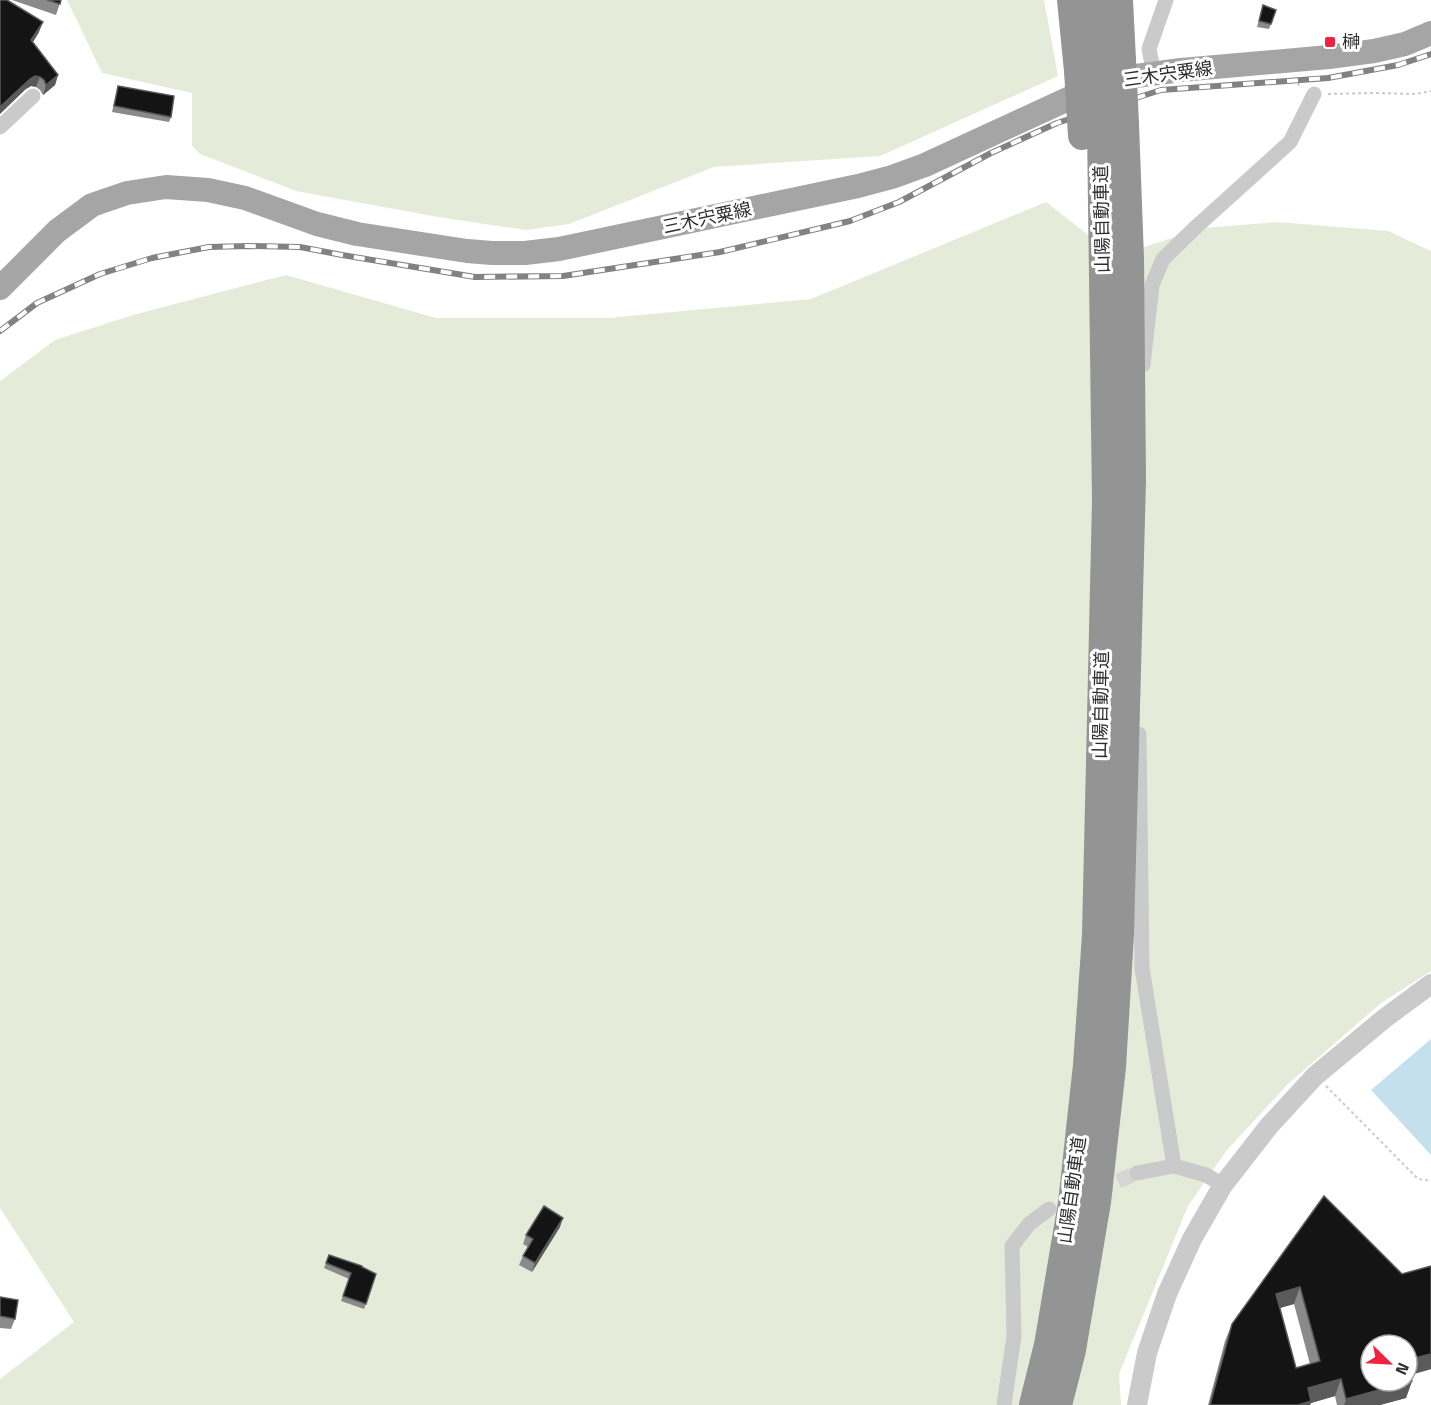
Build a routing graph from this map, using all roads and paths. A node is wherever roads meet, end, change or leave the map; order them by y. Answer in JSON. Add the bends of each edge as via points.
{"nodes":[{"id":1,"x":1071,"y":0,"type":"edge"},
{"id":2,"x":1094,"y":0,"type":"edge"},
{"id":3,"x":1119,"y":0,"type":"edge"},
{"id":4,"x":1166,"y":0,"type":"edge"},
{"id":5,"x":1431,"y":33,"type":"edge"},
{"id":6,"x":1099,"y":66,"type":"junction"},
{"id":7,"x":1154,"y":74,"type":"junction"},
{"id":8,"x":1431,"y":91,"type":"edge"},
{"id":9,"x":1314,"y":94,"type":"joint"},
{"id":10,"x":33,"y":96,"type":"dead end"},
{"id":11,"x":0,"y":127,"type":"edge"},
{"id":12,"x":1103,"y":130,"type":"junction"},
{"id":13,"x":0,"y":288,"type":"edge"},
{"id":14,"x":1431,"y":984,"type":"edge"},
{"id":15,"x":1315,"y":1076,"type":"junction"},
{"id":16,"x":1174,"y":1166,"type":"junction"},
{"id":17,"x":1137,"y":1173,"type":"tunnel mouth"},
{"id":18,"x":1431,"y":1181,"type":"edge"},
{"id":19,"x":1223,"y":1185,"type":"junction"},
{"id":20,"x":1049,"y":1209,"type":"dead end"},
{"id":21,"x":1004,"y":1405,"type":"edge"},
{"id":22,"x":1034,"y":1405,"type":"edge"},
{"id":23,"x":1058,"y":1405,"type":"edge"},
{"id":24,"x":1137,"y":1405,"type":"edge"}],
"edges":[{"from":1,"to":6,"type":"highway"},
{"from":2,"to":6,"type":"highway","name":"山陽自動車道"},
{"from":3,"to":6,"type":"highway","name":"山陽自動車道"},
{"from":4,"to":7,"type":"street","via":[[1149,49]]},
{"from":5,"to":7,"type":"main road","name":"三木宍粟線","via":[[1374,51]]},
{"from":6,"to":12,"type":"highway","bridge":true},
{"from":6,"to":12,"type":"highway","name":"山陽自動車道","bridge":true},
{"from":7,"to":13,"type":"main road","name":"三木宍粟線","via":[[1081,93],[892,177],[525,253],[467,251],[357,234],[208,190],[166,187],[128,193],[92,205],[57,231]]},
{"from":8,"to":9,"type":"path"},
{"from":9,"to":16,"type":"street","via":[[1290,142],[1163,259],[1152,285],[1143,361],[1137,601],[1142,968]]},
{"from":10,"to":11,"type":"street"},
{"from":12,"to":22,"type":"highway","name":"山陽自動車道","via":[[1106,500],[1095,947],[1072,1203]]},
{"from":12,"to":23,"type":"highway","name":"山陽自動車道","via":[[1130,258],[1132,480],[1120,934],[1112,1067],[1097,1202],[1072,1350]]},
{"from":14,"to":15,"type":"street"},
{"from":15,"to":18,"type":"path","via":[[1418,1179]]},
{"from":15,"to":19,"type":"street"},
{"from":16,"to":17,"type":"street"},
{"from":16,"to":19,"type":"street","via":[[1206,1175]]},
{"from":19,"to":24,"type":"street","via":[[1167,1294],[1147,1353]]},
{"from":20,"to":21,"type":"street","via":[[1029,1224],[1012,1246],[1014,1336]]}]}
